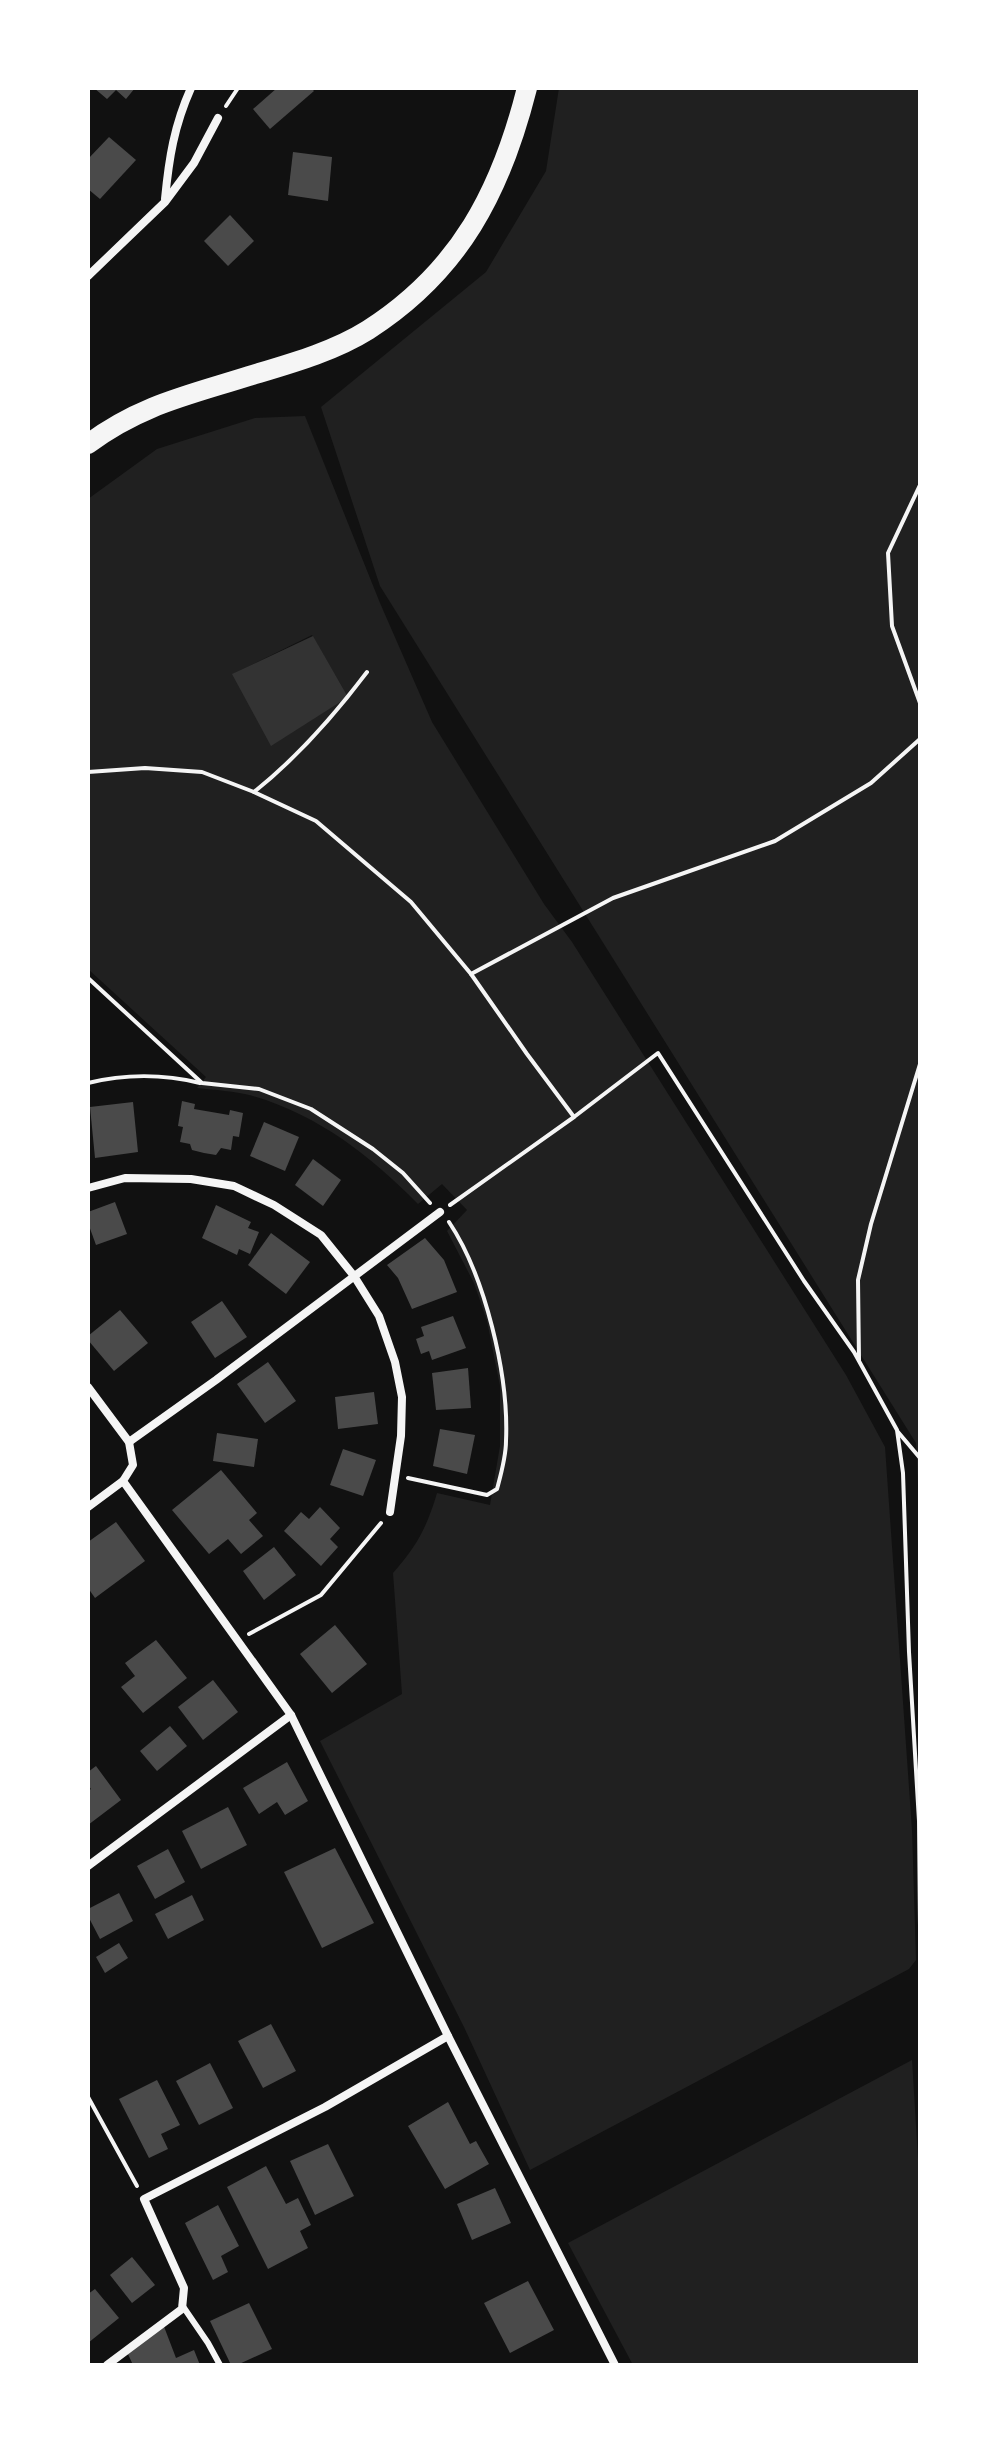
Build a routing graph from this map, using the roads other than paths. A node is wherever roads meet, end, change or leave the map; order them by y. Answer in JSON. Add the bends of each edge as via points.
{"nodes":[{"id":1,"x":191,"y":88,"type":"edge"},
{"id":2,"x":527,"y":88,"type":"edge"},
{"id":3,"x":218,"y":118,"type":"road end"},
{"id":4,"x":165,"y":202,"type":"junction"},
{"id":5,"x":88,"y":276,"type":"edge"},
{"id":6,"x":88,"y":444,"type":"edge"},
{"id":7,"x":88,"y":1188,"type":"edge"},
{"id":8,"x":440,"y":1212,"type":"road end"},
{"id":9,"x":354,"y":1276,"type":"junction"},
{"id":10,"x":88,"y":1387,"type":"edge"},
{"id":11,"x":129,"y":1442,"type":"junction"},
{"id":12,"x":123,"y":1481,"type":"junction"},
{"id":13,"x":88,"y":1507,"type":"edge"},
{"id":14,"x":390,"y":1512,"type":"road end"},
{"id":15,"x":291,"y":1715,"type":"junction"},
{"id":16,"x":88,"y":1866,"type":"edge"},
{"id":17,"x":448,"y":2036,"type":"junction"},
{"id":18,"x":182,"y":2305,"type":"junction"},
{"id":19,"x":107,"y":2365,"type":"edge"},
{"id":20,"x":220,"y":2365,"type":"edge"},
{"id":21,"x":615,"y":2365,"type":"edge"}],
"edges":[{"from":1,"to":4,"type":"street","via":[[178,117]]},
{"from":2,"to":6,"type":"main road","via":[[492,193],[462,244],[417,294],[366,331],[313,356],[163,402],[113,425]]},
{"from":3,"to":4,"type":"street"},
{"from":4,"to":5,"type":"street"},
{"from":7,"to":9,"type":"street","via":[[125,1178],[234,1186],[321,1235]]},
{"from":8,"to":9,"type":"street"},
{"from":9,"to":11,"type":"street"},
{"from":9,"to":14,"type":"street","via":[[379,1316],[402,1397]]},
{"from":10,"to":11,"type":"street"},
{"from":11,"to":12,"type":"street","via":[[133,1465]]},
{"from":12,"to":13,"type":"street"},
{"from":12,"to":15,"type":"street"},
{"from":15,"to":16,"type":"street"},
{"from":15,"to":17,"type":"street"},
{"from":17,"to":18,"type":"street","via":[[325,2107],[144,2199],[184,2288]]},
{"from":17,"to":21,"type":"street"},
{"from":18,"to":19,"type":"street"},
{"from":18,"to":20,"type":"lane"}]}
